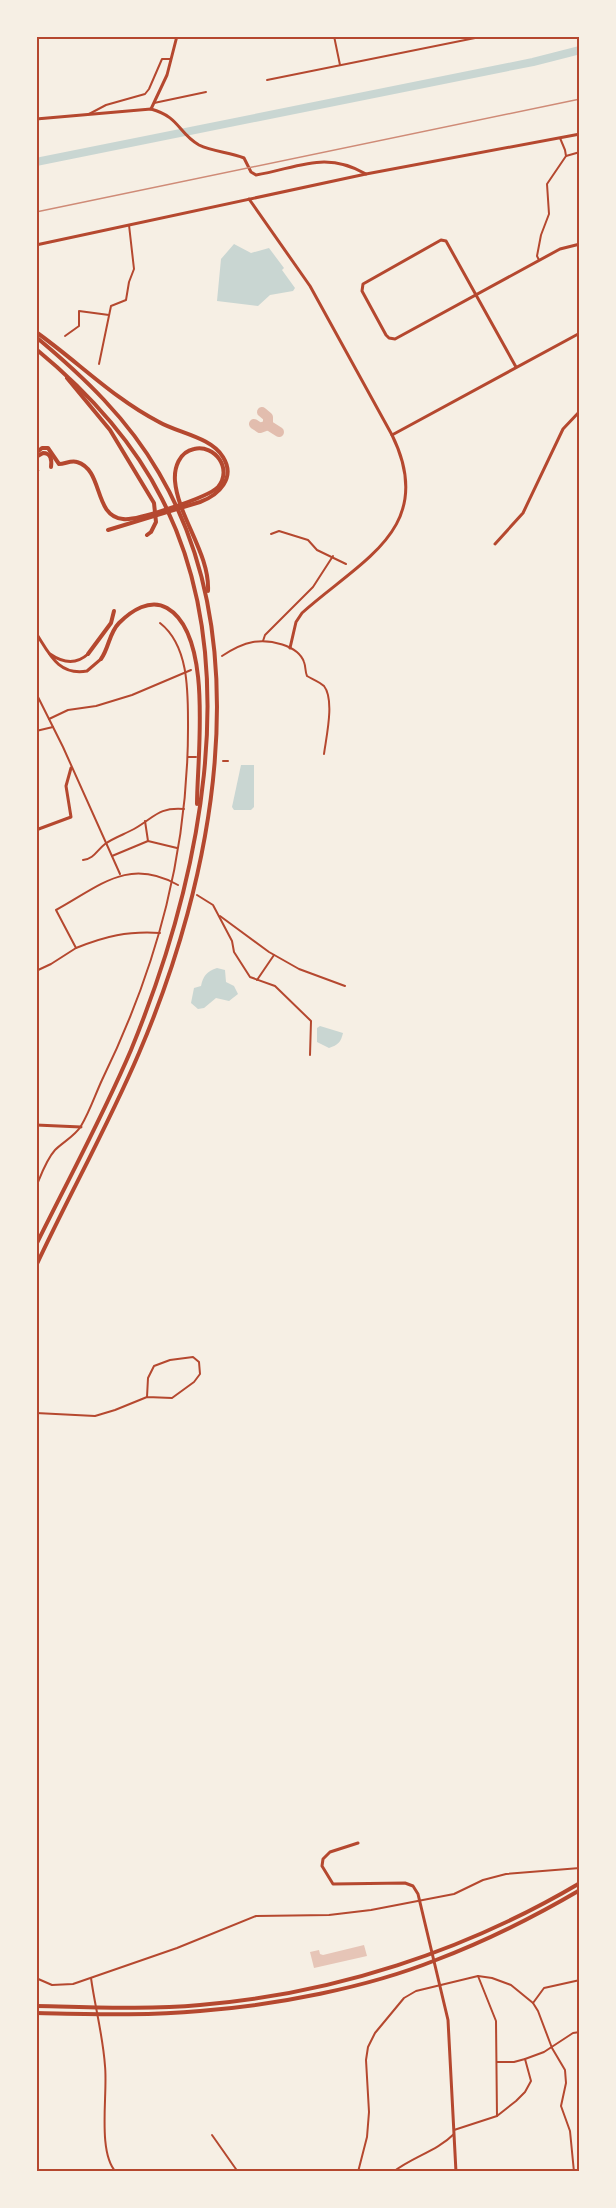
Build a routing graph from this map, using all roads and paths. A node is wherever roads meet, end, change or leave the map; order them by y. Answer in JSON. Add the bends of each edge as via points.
{"nodes":[{"id":1,"x":177,"y":36,"type":"edge"},
{"id":2,"x":334,"y":36,"type":"edge"},
{"id":3,"x":485,"y":36,"type":"edge"},
{"id":4,"x":171,"y":59,"type":"junction"},
{"id":5,"x":340,"y":65,"type":"junction"},
{"id":6,"x":267,"y":80,"type":"dead end"},
{"id":7,"x":206,"y":92,"type":"dead end"},
{"id":8,"x":154,"y":103,"type":"junction"},
{"id":9,"x":151,"y":109,"type":"junction"},
{"id":10,"x":89,"y":114,"type":"junction"},
{"id":11,"x":36,"y":119,"type":"edge"},
{"id":12,"x":580,"y":134,"type":"edge"},
{"id":13,"x":560,"y":138,"type":"junction"},
{"id":14,"x":580,"y":152,"type":"edge"},
{"id":15,"x":566,"y":156,"type":"junction"},
{"id":16,"x":366,"y":174,"type":"junction"},
{"id":17,"x":249,"y":199,"type":"junction"},
{"id":18,"x":129,"y":225,"type":"junction"},
{"id":19,"x":36,"y":244,"type":"edge"},
{"id":20,"x":580,"y":244,"type":"edge"},
{"id":21,"x":539,"y":260,"type":"junction"},
{"id":22,"x":477,"y":295,"type":"junction"},
{"id":23,"x":109,"y":315,"type":"junction"},
{"id":24,"x":36,"y":332,"type":"edge"},
{"id":25,"x":580,"y":333,"type":"edge"},
{"id":26,"x":65,"y":336,"type":"dead end"},
{"id":27,"x":36,"y":337,"type":"edge"},
{"id":28,"x":36,"y":349,"type":"edge"},
{"id":29,"x":99,"y":364,"type":"dead end"},
{"id":30,"x":516,"y":367,"type":"junction"},
{"id":31,"x":64,"y":373,"type":"junction"},
{"id":32,"x":580,"y":411,"type":"edge"},
{"id":33,"x":393,"y":435,"type":"junction"},
{"id":34,"x":36,"y":455,"type":"edge"},
{"id":35,"x":36,"y":467,"type":"edge"},
{"id":36,"x":51,"y":467,"type":"dead end"},
{"id":37,"x":39,"y":470,"type":"dead end"},
{"id":38,"x":190,"y":503,"type":"junction"},
{"id":39,"x":147,"y":516,"type":"junction"},
{"id":40,"x":108,"y":530,"type":"dead end"},
{"id":41,"x":271,"y":534,"type":"dead end"},
{"id":42,"x":147,"y":535,"type":"dead end"},
{"id":43,"x":495,"y":544,"type":"dead end"},
{"id":44,"x":333,"y":556,"type":"junction"},
{"id":45,"x":346,"y":564,"type":"dead end"},
{"id":46,"x":207,"y":598,"type":"junction"},
{"id":47,"x":114,"y":611,"type":"dead end"},
{"id":48,"x":160,"y":623,"type":"dead end"},
{"id":49,"x":36,"y":633,"type":"edge"},
{"id":50,"x":263,"y":641,"type":"junction"},
{"id":51,"x":290,"y":648,"type":"junction"},
{"id":52,"x":49,"y":652,"type":"junction"},
{"id":53,"x":88,"y":654,"type":"joint"},
{"id":54,"x":222,"y":656,"type":"dead end"},
{"id":55,"x":101,"y":659,"type":"joint"},
{"id":56,"x":191,"y":670,"type":"dead end"},
{"id":57,"x":185,"y":672,"type":"junction"},
{"id":58,"x":36,"y":693,"type":"edge"},
{"id":59,"x":49,"y":719,"type":"junction"},
{"id":60,"x":53,"y":727,"type":"junction"},
{"id":61,"x":36,"y":731,"type":"edge"},
{"id":62,"x":324,"y":754,"type":"dead end"},
{"id":63,"x":188,"y":757,"type":"junction"},
{"id":64,"x":196,"y":757,"type":"dead end"},
{"id":65,"x":223,"y":761,"type":"dead end"},
{"id":66,"x":228,"y":761,"type":"dead end"},
{"id":67,"x":71,"y":768,"type":"junction"},
{"id":68,"x":185,"y":809,"type":"junction"},
{"id":69,"x":198,"y":816,"type":"junction"},
{"id":70,"x":145,"y":821,"type":"junction"},
{"id":71,"x":36,"y":831,"type":"edge"},
{"id":72,"x":148,"y":841,"type":"junction"},
{"id":73,"x":106,"y":843,"type":"junction"},
{"id":74,"x":178,"y":848,"type":"junction"},
{"id":75,"x":112,"y":856,"type":"junction"},
{"id":76,"x":83,"y":860,"type":"dead end"},
{"id":77,"x":120,"y":874,"type":"junction"},
{"id":78,"x":172,"y":882,"type":"junction"},
{"id":79,"x":178,"y":885,"type":"dead end"},
{"id":80,"x":197,"y":895,"type":"dead end"},
{"id":81,"x":220,"y":916,"type":"junction"},
{"id":82,"x":160,"y":933,"type":"junction"},
{"id":83,"x":76,"y":948,"type":"junction"},
{"id":84,"x":274,"y":955,"type":"junction"},
{"id":85,"x":36,"y":971,"type":"edge"},
{"id":86,"x":257,"y":980,"type":"junction"},
{"id":87,"x":345,"y":986,"type":"dead end"},
{"id":88,"x":310,"y":1055,"type":"dead end"},
{"id":89,"x":36,"y":1125,"type":"edge"},
{"id":90,"x":81,"y":1127,"type":"junction"},
{"id":91,"x":36,"y":1186,"type":"edge"},
{"id":92,"x":36,"y":1245,"type":"edge"},
{"id":93,"x":36,"y":1266,"type":"edge"},
{"id":94,"x":147,"y":1397,"type":"junction"},
{"id":95,"x":36,"y":1413,"type":"edge"},
{"id":96,"x":358,"y":1843,"type":"dead end"},
{"id":97,"x":580,"y":1868,"type":"edge"},
{"id":98,"x":580,"y":1883,"type":"edge"},
{"id":99,"x":580,"y":1890,"type":"edge"},
{"id":100,"x":420,"y":1901,"type":"junction"},
{"id":101,"x":433,"y":1953,"type":"junction"},
{"id":102,"x":435,"y":1961,"type":"junction"},
{"id":103,"x":478,"y":1976,"type":"junction"},
{"id":104,"x":36,"y":1978,"type":"edge"},
{"id":105,"x":91,"y":1978,"type":"junction"},
{"id":106,"x":580,"y":1980,"type":"edge"},
{"id":107,"x":441,"y":1986,"type":"junction"},
{"id":108,"x":533,"y":2003,"type":"junction"},
{"id":109,"x":36,"y":2006,"type":"edge"},
{"id":110,"x":96,"y":2008,"type":"junction"},
{"id":111,"x":36,"y":2013,"type":"edge"},
{"id":112,"x":97,"y":2014,"type":"junction"},
{"id":113,"x":580,"y":2032,"type":"edge"},
{"id":114,"x":552,"y":2048,"type":"junction"},
{"id":115,"x":525,"y":2059,"type":"junction"},
{"id":116,"x":496,"y":2062,"type":"junction"},
{"id":117,"x":497,"y":2116,"type":"junction"},
{"id":118,"x":454,"y":2132,"type":"junction"},
{"id":119,"x":212,"y":2135,"type":"dead end"},
{"id":120,"x":116,"y":2172,"type":"edge"},
{"id":121,"x":238,"y":2172,"type":"edge"},
{"id":122,"x":358,"y":2172,"type":"edge"},
{"id":123,"x":393,"y":2172,"type":"edge"},
{"id":124,"x":456,"y":2172,"type":"edge"},
{"id":125,"x":574,"y":2172,"type":"edge"}],
"edges":[{"from":1,"to":4,"type":"street"},
{"from":2,"to":5,"type":"street"},
{"from":3,"to":5,"type":"street"},
{"from":4,"to":8,"type":"street"},
{"from":4,"to":10,"type":"street","via":[[162,60],[145,94]]},
{"from":5,"to":6,"type":"street"},
{"from":7,"to":8,"type":"street"},
{"from":8,"to":9,"type":"street"},
{"from":9,"to":10,"type":"street"},
{"from":9,"to":16,"type":"street","via":[[164,113],[206,148],[244,158],[256,175],[328,161]]},
{"from":10,"to":11,"type":"street"},
{"from":12,"to":13,"type":"street"},
{"from":13,"to":15,"type":"street"},
{"from":13,"to":16,"type":"street"},
{"from":14,"to":15,"type":"street"},
{"from":15,"to":21,"type":"street","via":[[547,184],[549,214],[541,235]]},
{"from":16,"to":17,"type":"street"},
{"from":17,"to":18,"type":"street"},
{"from":17,"to":33,"type":"street","via":[[315,295]]},
{"from":18,"to":19,"type":"street"},
{"from":18,"to":23,"type":"street","via":[[134,269],[126,300],[111,306]]},
{"from":20,"to":21,"type":"street"},
{"from":21,"to":22,"type":"street"},
{"from":22,"to":22,"type":"street","via":[[444,240],[362,287],[386,335],[392,339]]},
{"from":22,"to":30,"type":"street"},
{"from":23,"to":26,"type":"street","via":[[79,311],[80,326]]},
{"from":23,"to":29,"type":"street"},
{"from":24,"to":38,"type":"highway","via":[[145,414],[219,452],[226,464],[225,484],[214,496]]},
{"from":25,"to":30,"type":"street"},
{"from":27,"to":46,"type":"highway","via":[[101,395],[147,453],[184,523]]},
{"from":28,"to":31,"type":"highway"},
{"from":30,"to":33,"type":"street"},
{"from":31,"to":42,"type":"highway","via":[[110,430],[154,503],[156,520]]},
{"from":31,"to":69,"type":"highway","via":[[105,414],[139,459],[170,515],[190,571],[203,630],[207,678],[206,742]]},
{"from":32,"to":43,"type":"street","via":[[563,429],[522,513]]},
{"from":33,"to":51,"type":"street","via":[[402,454],[407,489],[392,534],[302,613]]},
{"from":34,"to":36,"type":"highway","via":[[48,454]]},
{"from":34,"to":39,"type":"highway","via":[[42,448],[48,448],[59,464],[76,462],[84,466],[96,483],[104,506],[114,516]]},
{"from":35,"to":37,"type":"lane"},
{"from":38,"to":39,"type":"highway"},
{"from":38,"to":46,"type":"highway","via":[[210,494],[222,481],[223,468],[214,452],[194,448],[185,453],[178,462],[175,481],[204,567]]},
{"from":39,"to":40,"type":"highway"},
{"from":41,"to":44,"type":"street","via":[[275,531],[308,540],[317,550]]},
{"from":44,"to":45,"type":"street"},
{"from":44,"to":50,"type":"street","via":[[318,581]]},
{"from":46,"to":93,"type":"highway","via":[[216,659],[217,724],[207,817],[189,903],[171,968],[140,1051]]},
{"from":47,"to":53,"type":"highway","via":[[111,624]]},
{"from":48,"to":57,"type":"street","via":[[177,645]]},
{"from":49,"to":52,"type":"street"},
{"from":50,"to":51,"type":"street"},
{"from":50,"to":54,"type":"street","via":[[242,645]]},
{"from":51,"to":62,"type":"street","via":[[303,660],[307,676],[323,685],[327,693],[329,719]]},
{"from":52,"to":53,"type":"street","via":[[65,662]]},
{"from":52,"to":55,"type":"street","via":[[57,664],[74,672],[87,671]]},
{"from":55,"to":69,"type":"highway","via":[[117,625],[142,606],[164,606],[181,620],[190,638],[198,680]]},
{"from":56,"to":57,"type":"street"},
{"from":57,"to":59,"type":"street","via":[[132,695],[68,710]]},
{"from":57,"to":63,"type":"street"},
{"from":58,"to":59,"type":"street"},
{"from":59,"to":60,"type":"street"},
{"from":60,"to":61,"type":"street"},
{"from":60,"to":67,"type":"street"},
{"from":63,"to":64,"type":"street"},
{"from":63,"to":68,"type":"street"},
{"from":65,"to":66,"type":"street"},
{"from":67,"to":71,"type":"street","via":[[66,786],[71,818]]},
{"from":67,"to":73,"type":"street"},
{"from":68,"to":70,"type":"street","via":[[163,810]]},
{"from":68,"to":74,"type":"street"},
{"from":69,"to":92,"type":"highway","via":[[175,919],[146,1011],[113,1092]]},
{"from":70,"to":72,"type":"street"},
{"from":70,"to":73,"type":"street"},
{"from":72,"to":74,"type":"street"},
{"from":72,"to":75,"type":"street"},
{"from":73,"to":75,"type":"street"},
{"from":73,"to":76,"type":"street","via":[[91,858]]},
{"from":74,"to":78,"type":"street"},
{"from":75,"to":77,"type":"street"},
{"from":77,"to":78,"type":"street","via":[[140,872]]},
{"from":77,"to":83,"type":"street","via":[[56,910]]},
{"from":78,"to":79,"type":"street"},
{"from":78,"to":82,"type":"street"},
{"from":80,"to":81,"type":"street","via":[[213,905]]},
{"from":81,"to":84,"type":"street"},
{"from":81,"to":86,"type":"street","via":[[234,952],[250,977]]},
{"from":82,"to":83,"type":"street","via":[[121,933]]},
{"from":82,"to":90,"type":"street","via":[[142,988]]},
{"from":83,"to":85,"type":"street"},
{"from":84,"to":86,"type":"street"},
{"from":84,"to":87,"type":"street"},
{"from":86,"to":88,"type":"street","via":[[275,986],[311,1021]]},
{"from":89,"to":90,"type":"street"},
{"from":90,"to":91,"type":"street","via":[[56,1150]]},
{"from":94,"to":94,"type":"street","via":[[148,1378],[154,1366],[193,1357],[199,1362],[200,1374],[174,1397]]},
{"from":94,"to":95,"type":"street","via":[[94,1416]]},
{"from":96,"to":100,"type":"street","via":[[323,1859],[322,1866],[332,1882],[405,1883],[415,1888]]},
{"from":97,"to":100,"type":"street","via":[[506,1874],[454,1894]]},
{"from":98,"to":101,"type":"highway","via":[[518,1917]]},
{"from":99,"to":102,"type":"highway","via":[[522,1922]]},
{"from":100,"to":101,"type":"street"},
{"from":100,"to":105,"type":"street","via":[[329,1914],[256,1916]]},
{"from":101,"to":102,"type":"street"},
{"from":101,"to":110,"type":"highway","via":[[359,1977],[266,1997],[199,2005]]},
{"from":102,"to":107,"type":"street"},
{"from":102,"to":112,"type":"highway","via":[[363,1983],[283,2000],[200,2011]]},
{"from":103,"to":107,"type":"street"},
{"from":103,"to":108,"type":"street","via":[[511,1985]]},
{"from":103,"to":116,"type":"street","via":[[496,2021]]},
{"from":104,"to":105,"type":"street","via":[[52,1985]]},
{"from":105,"to":110,"type":"street"},
{"from":106,"to":108,"type":"street","via":[[544,1988]]},
{"from":107,"to":118,"type":"street","via":[[450,2033]]},
{"from":107,"to":122,"type":"street","via":[[404,1998],[370,2042],[366,2060],[367,2137]]},
{"from":108,"to":114,"type":"street"},
{"from":109,"to":110,"type":"highway"},
{"from":110,"to":112,"type":"street"},
{"from":111,"to":112,"type":"highway"},
{"from":112,"to":120,"type":"street","via":[[106,2070],[105,2137]]},
{"from":113,"to":114,"type":"street"},
{"from":114,"to":115,"type":"street"},
{"from":114,"to":125,"type":"street","via":[[567,2077],[561,2106],[570,2131]]},
{"from":115,"to":116,"type":"street"},
{"from":115,"to":117,"type":"street","via":[[531,2075],[529,2087]]},
{"from":116,"to":117,"type":"street"},
{"from":117,"to":118,"type":"street"},
{"from":118,"to":123,"type":"street","via":[[444,2144]]},
{"from":118,"to":124,"type":"street"},
{"from":119,"to":121,"type":"street"}]}
